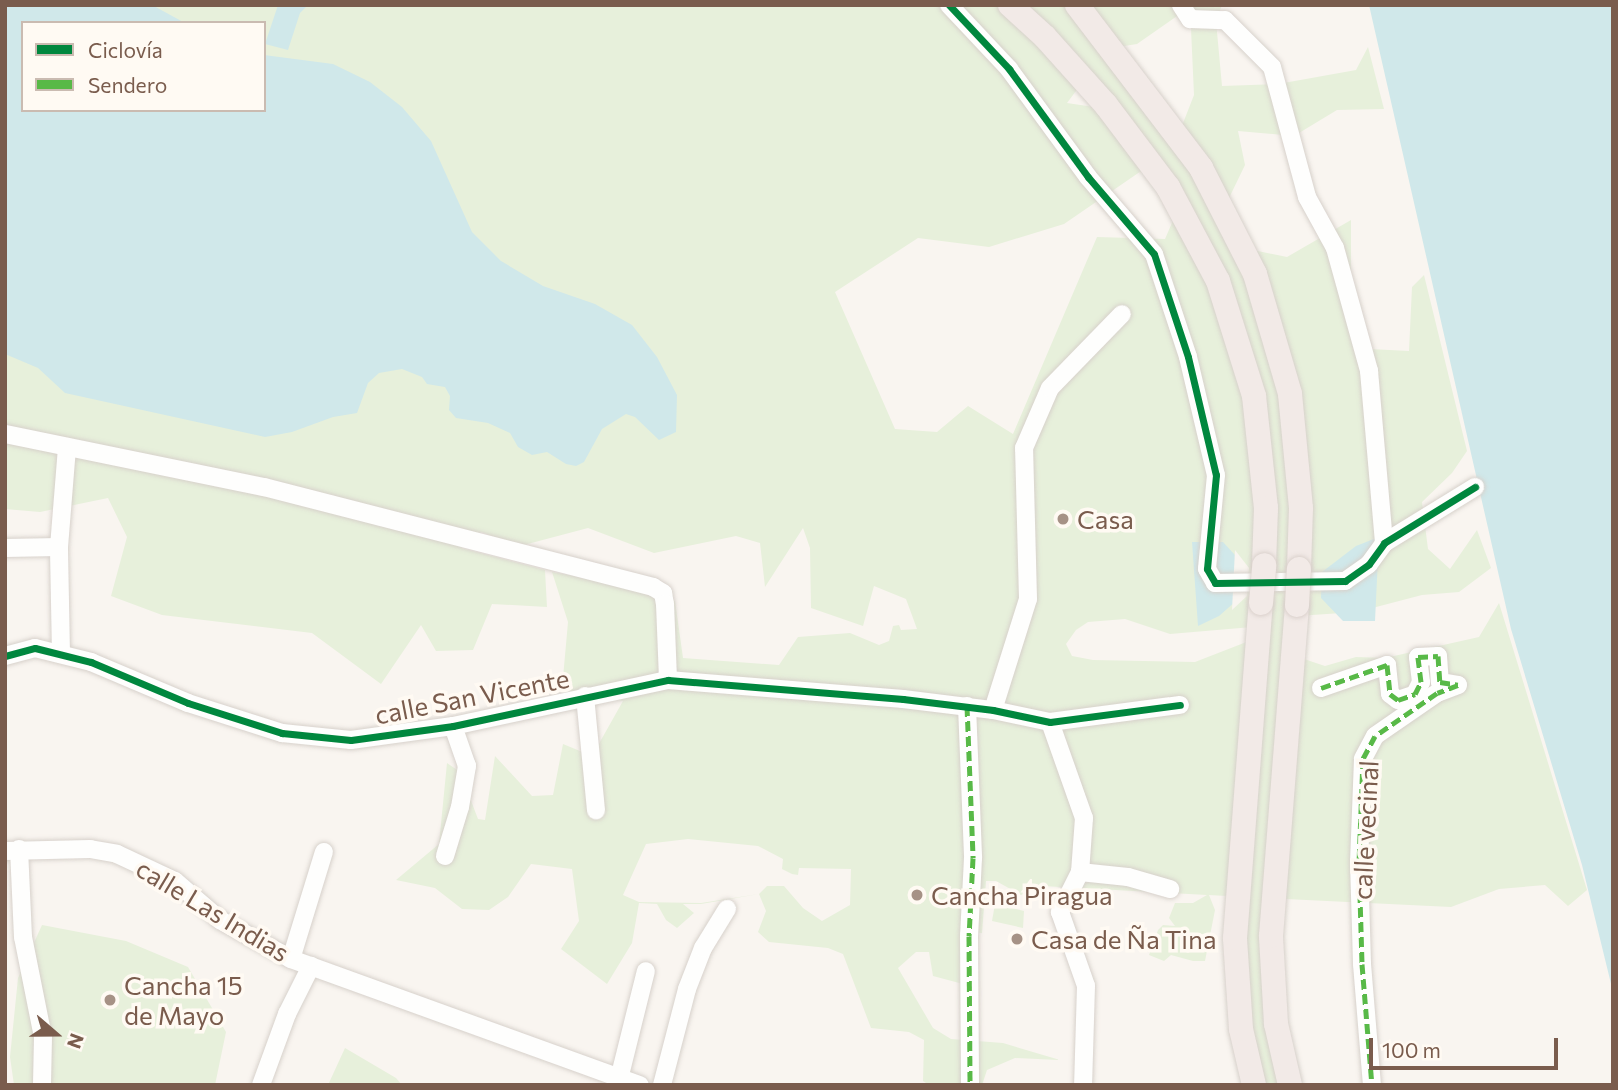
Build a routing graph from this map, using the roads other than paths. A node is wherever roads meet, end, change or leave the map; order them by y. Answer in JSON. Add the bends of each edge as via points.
{"nodes":[{"id":1,"x":949,"y":5,"type":"edge"},
{"id":2,"x":1010,"y":5,"type":"edge"},
{"id":3,"x":1077,"y":5,"type":"edge"},
{"id":4,"x":1181,"y":5,"type":"edge"},
{"id":5,"x":1122,"y":314,"type":"dead end"},
{"id":6,"x":5,"y":434,"type":"edge"},
{"id":7,"x":67,"y":447,"type":"junction"},
{"id":8,"x":1475,"y":487,"type":"dead end"},
{"id":9,"x":1384,"y":543,"type":"junction"},
{"id":10,"x":59,"y":547,"type":"junction"},
{"id":11,"x":5,"y":548,"type":"edge"},
{"id":12,"x":61,"y":654,"type":"junction"},
{"id":13,"x":5,"y":656,"type":"edge"},
{"id":14,"x":668,"y":680,"type":"junction"},
{"id":15,"x":1321,"y":688,"type":"dead end"},
{"id":16,"x":585,"y":696,"type":"junction"},
{"id":17,"x":1180,"y":705,"type":"dead end"},
{"id":18,"x":967,"y":706,"type":"junction"},
{"id":19,"x":993,"y":710,"type":"junction"},
{"id":20,"x":1050,"y":722,"type":"junction"},
{"id":21,"x":453,"y":726,"type":"junction"},
{"id":22,"x":596,"y":810,"type":"dead end"},
{"id":23,"x":12,"y":850,"type":"edge"},
{"id":24,"x":324,"y":852,"type":"dead end"},
{"id":25,"x":445,"y":856,"type":"dead end"},
{"id":26,"x":1080,"y":872,"type":"junction"},
{"id":27,"x":1170,"y":889,"type":"dead end"},
{"id":28,"x":727,"y":909,"type":"dead end"},
{"id":29,"x":291,"y":959,"type":"junction"},
{"id":30,"x":311,"y":966,"type":"junction"},
{"id":31,"x":646,"y":971,"type":"dead end"},
{"id":32,"x":618,"y":1079,"type":"junction"},
{"id":33,"x":43,"y":1085,"type":"edge"},
{"id":34,"x":261,"y":1085,"type":"edge"},
{"id":35,"x":639,"y":1085,"type":"edge"},
{"id":36,"x":662,"y":1085,"type":"edge"},
{"id":37,"x":970,"y":1085,"type":"edge"},
{"id":38,"x":1083,"y":1085,"type":"edge"},
{"id":39,"x":1254,"y":1085,"type":"edge"},
{"id":40,"x":1290,"y":1085,"type":"edge"},
{"id":41,"x":1372,"y":1085,"type":"edge"}],
"edges":[{"from":1,"to":9,"type":"street","via":[[1009,69],[1088,177],[1154,254],[1188,357],[1216,475],[1209,577],[1215,583],[1345,581],[1369,565]]},
{"from":2,"to":39,"type":"highway","bridge":true,"via":[[1106,105],[1168,187],[1217,281],[1254,396],[1266,508],[1235,938],[1241,1029]]},
{"from":3,"to":40,"type":"highway","bridge":true,"via":[[1201,168],[1255,274],[1290,394],[1301,508],[1299,569],[1271,936],[1276,1024]]},
{"from":4,"to":9,"type":"street","via":[[1190,19],[1225,20],[1272,67],[1307,197],[1335,248],[1369,371]]},
{"from":5,"to":19,"type":"street","via":[[1050,388],[1024,448],[1028,599]]},
{"from":6,"to":7,"type":"street"},
{"from":7,"to":10,"type":"street"},
{"from":7,"to":14,"type":"street","via":[[264,487],[653,587],[663,593],[665,604]]},
{"from":8,"to":9,"type":"street"},
{"from":10,"to":11,"type":"street"},
{"from":10,"to":12,"type":"street"},
{"from":12,"to":13,"type":"street","name":"calle San Vicente","via":[[35,648]]},
{"from":12,"to":21,"type":"street","name":"calle San Vicente","via":[[282,733],[351,740]]},
{"from":14,"to":16,"type":"street","name":"calle San Vicente"},
{"from":14,"to":18,"type":"street","name":"calle San Vicente"},
{"from":15,"to":41,"type":"street","name":"calle vecinal","via":[[1387,665],[1390,694],[1398,699],[1415,694],[1421,682],[1418,657],[1438,656],[1440,682],[1458,685],[1437,693],[1375,736],[1363,759],[1359,862]]},
{"from":16,"to":21,"type":"street","name":"calle San Vicente"},
{"from":16,"to":22,"type":"street"},
{"from":17,"to":20,"type":"street","name":"calle San Vicente"},
{"from":18,"to":19,"type":"street","name":"calle San Vicente"},
{"from":18,"to":37,"type":"street","via":[[973,858]]},
{"from":19,"to":20,"type":"street","name":"calle San Vicente"},
{"from":20,"to":26,"type":"street","via":[[1084,818]]},
{"from":21,"to":25,"type":"street","via":[[467,766]]},
{"from":23,"to":29,"type":"street","name":"calle Las Indias","via":[[117,853],[175,881],[229,925]]},
{"from":23,"to":33,"type":"street","via":[[43,1037]]},
{"from":24,"to":29,"type":"street"},
{"from":26,"to":27,"type":"street","via":[[1128,877]]},
{"from":26,"to":38,"type":"street","via":[[1060,912],[1086,986]]},
{"from":28,"to":36,"type":"street","via":[[703,948],[687,989]]},
{"from":29,"to":30,"type":"street","name":"calle Las Indias"},
{"from":30,"to":32,"type":"street","name":"calle Las Indias"},
{"from":30,"to":34,"type":"street"},
{"from":31,"to":32,"type":"street"},
{"from":32,"to":35,"type":"street","name":"calle Las Indias"}]}
